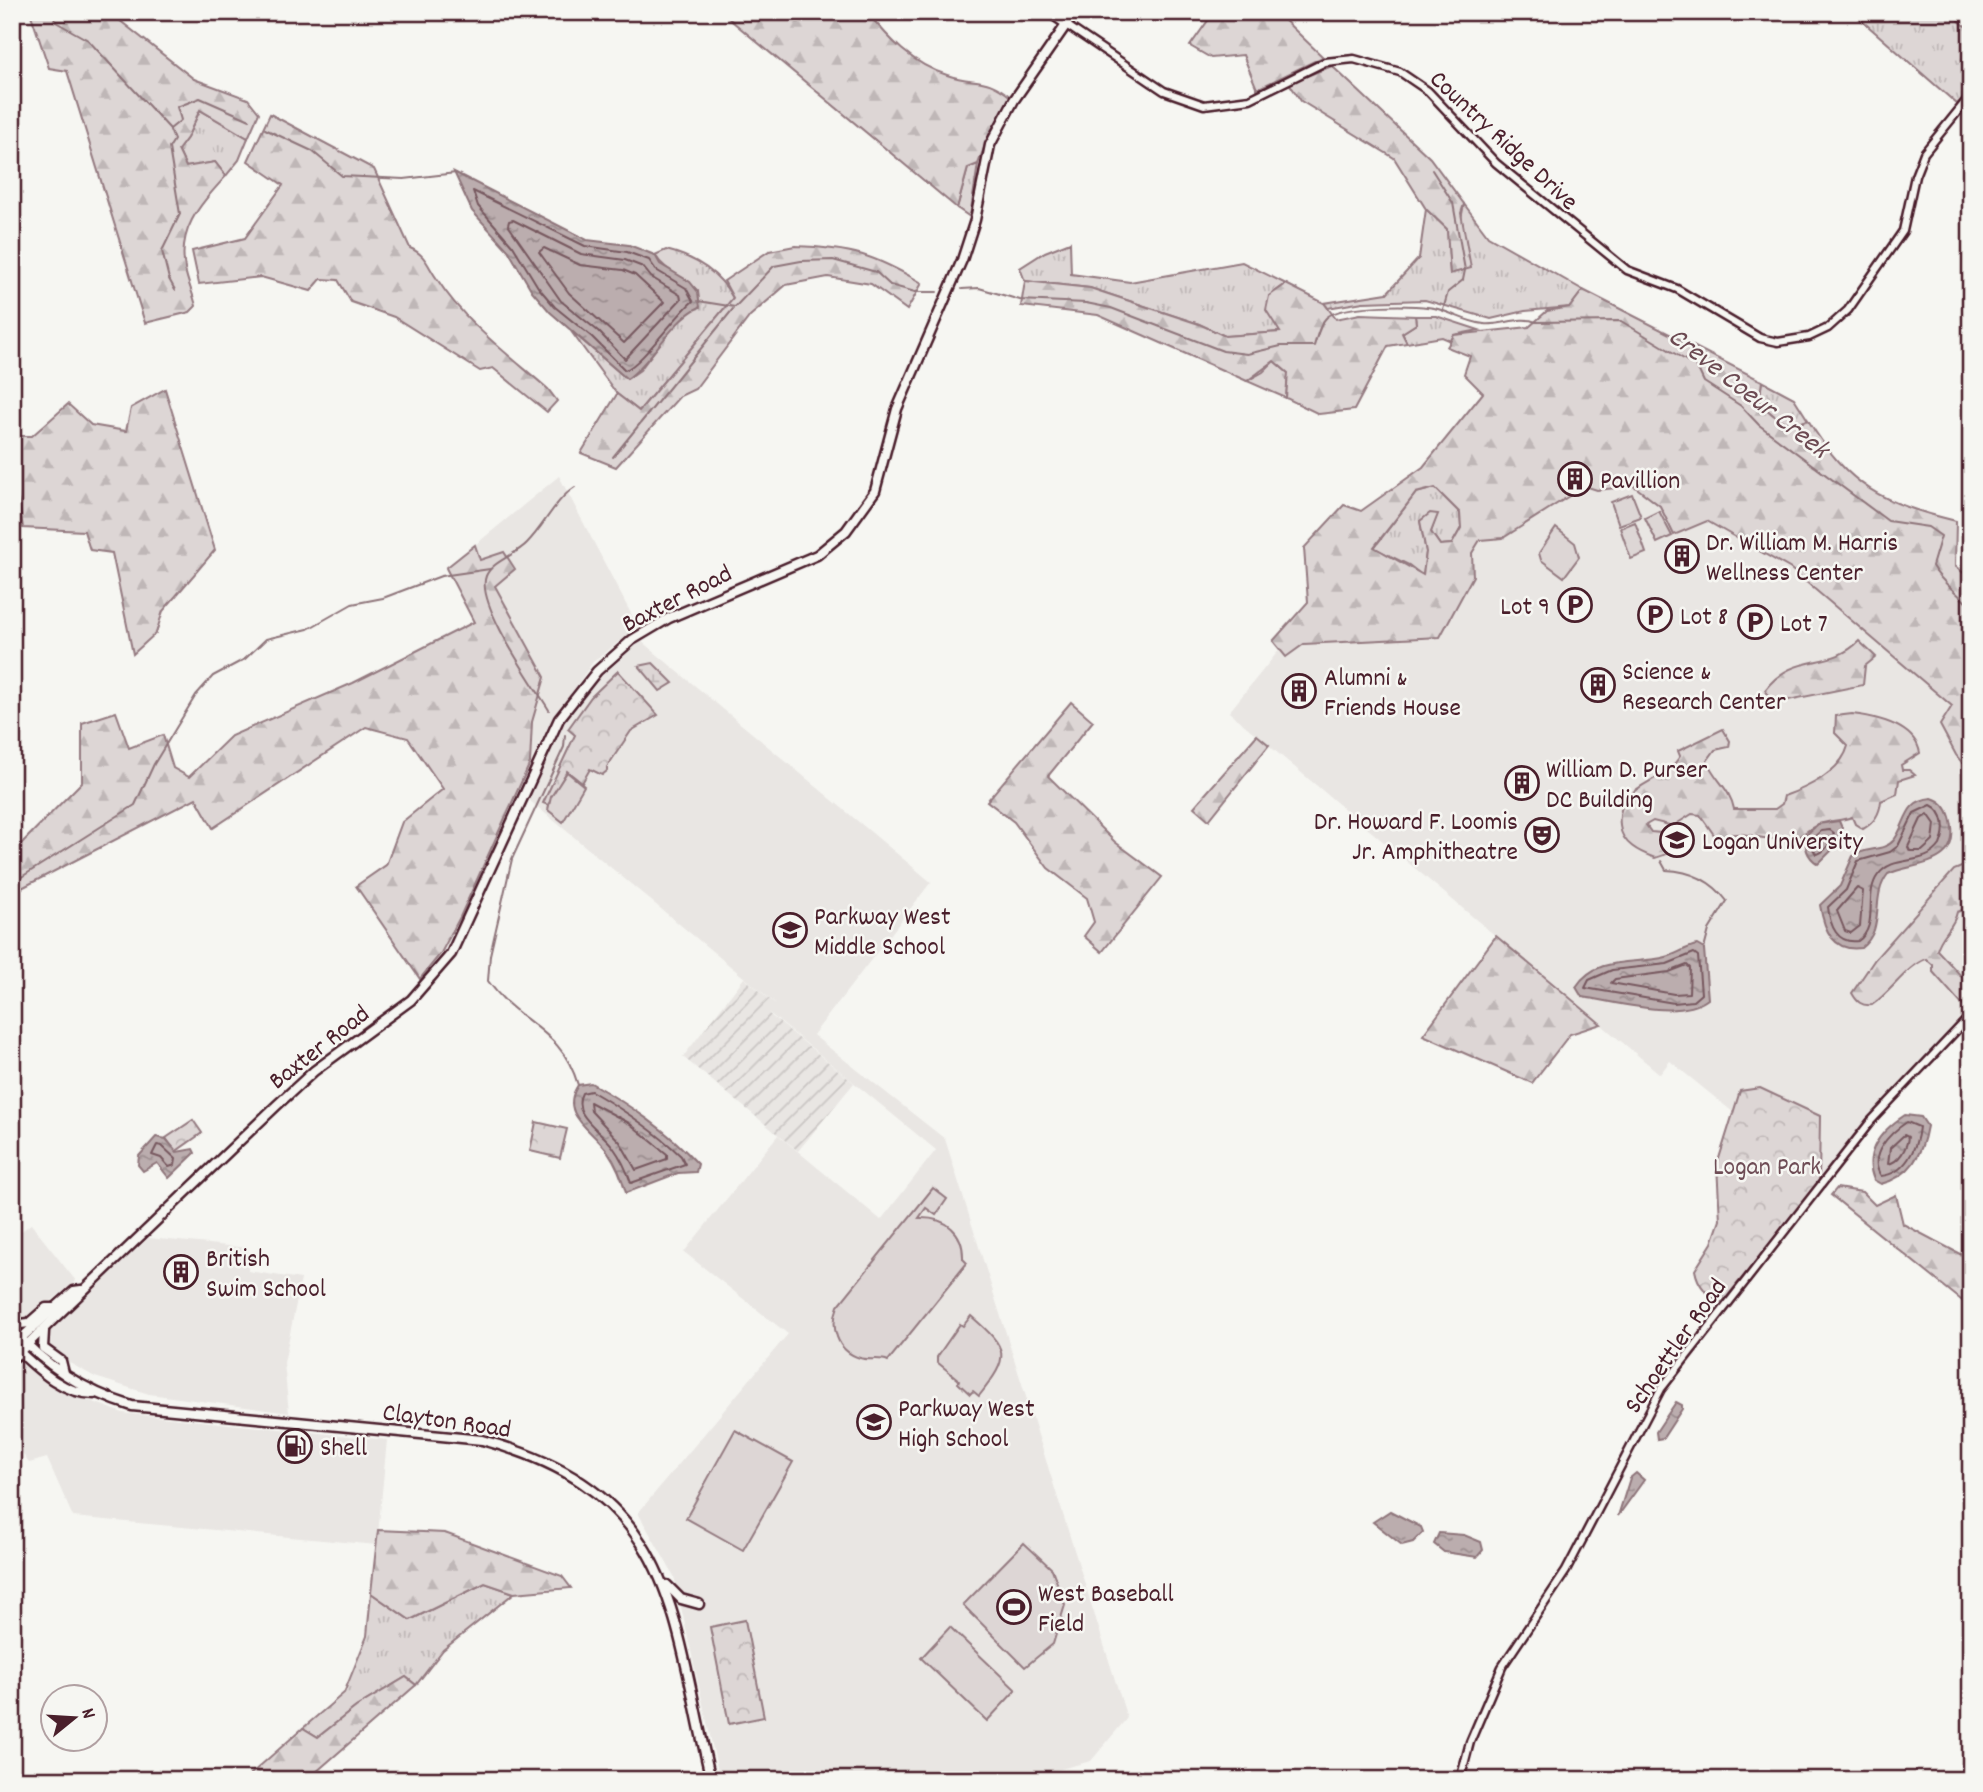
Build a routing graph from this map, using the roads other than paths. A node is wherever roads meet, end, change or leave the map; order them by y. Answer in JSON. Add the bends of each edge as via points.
{"nodes":[{"id":1,"x":1047,"y":12,"type":"edge"},
{"id":2,"x":1075,"y":12,"type":"edge"},
{"id":3,"x":1065,"y":27,"type":"junction"},
{"id":4,"x":1971,"y":95,"type":"edge"},
{"id":5,"x":1971,"y":1015,"type":"edge"},
{"id":6,"x":81,"y":1290,"type":"junction"},
{"id":7,"x":55,"y":1308,"type":"junction"},
{"id":8,"x":12,"y":1326,"type":"edge"},
{"id":9,"x":46,"y":1327,"type":"junction"},
{"id":10,"x":24,"y":1342,"type":"junction"},
{"id":11,"x":14,"y":1347,"type":"edge"},
{"id":12,"x":12,"y":1359,"type":"edge"},
{"id":13,"x":64,"y":1373,"type":"junction"},
{"id":14,"x":94,"y":1394,"type":"junction"},
{"id":15,"x":663,"y":1580,"type":"junction"},
{"id":16,"x":699,"y":1604,"type":"dead end"},
{"id":17,"x":711,"y":1780,"type":"edge"},
{"id":18,"x":1460,"y":1780,"type":"edge"}],
"edges":[{"from":1,"to":3,"type":"street","name":"Country Ridge Drive"},
{"from":2,"to":3,"type":"main road","name":"Baxter Road"},
{"from":3,"to":4,"type":"street","name":"Country Ridge Drive","via":[[1164,91],[1204,104],[1250,99],[1325,62],[1354,59],[1387,67],[1417,82],[1496,163],[1627,270],[1677,289],[1760,338],[1778,342],[1817,334],[1849,310],[1906,224],[1917,165]]},
{"from":3,"to":6,"type":"main road","name":"Baxter Road","via":[[1014,100],[990,145],[975,220],[954,280],[897,409],[875,491],[846,531],[817,555],[669,618],[614,654],[559,719],[455,946],[427,983],[391,1016],[314,1071]]},
{"from":5,"to":18,"type":"street","name":"Schoettler Road","via":[[1871,1121],[1661,1388],[1566,1570],[1500,1670],[1470,1742]]},
{"from":6,"to":7,"type":"main road","name":"Baxter Road"},
{"from":6,"to":9,"type":"main road","name":"Baxter Road"},
{"from":7,"to":8,"type":"main road","via":[[46,1308],[29,1323]]},
{"from":7,"to":10,"type":"main road","name":"Baxter Road"},
{"from":8,"to":10,"type":"main road","name":"Clayton Road"},
{"from":9,"to":10,"type":"main road","name":"Baxter Road"},
{"from":9,"to":13,"type":"main road","via":[[43,1348],[61,1362]]},
{"from":10,"to":11,"type":"main road","name":"Baxter Road"},
{"from":10,"to":13,"type":"main road","name":"Clayton Road"},
{"from":11,"to":12,"type":"main road","name":"Baxter Road"},
{"from":11,"to":14,"type":"main road","name":"Clayton Road","via":[[65,1386],[80,1394]]},
{"from":13,"to":14,"type":"main road","name":"Clayton Road"},
{"from":14,"to":15,"type":"main road","name":"Clayton Road","via":[[155,1409],[482,1440],[527,1452],[571,1476],[620,1514]]},
{"from":15,"to":16,"type":"main road","via":[[681,1599]]},
{"from":15,"to":17,"type":"main road","name":"Clayton Road"}]}
